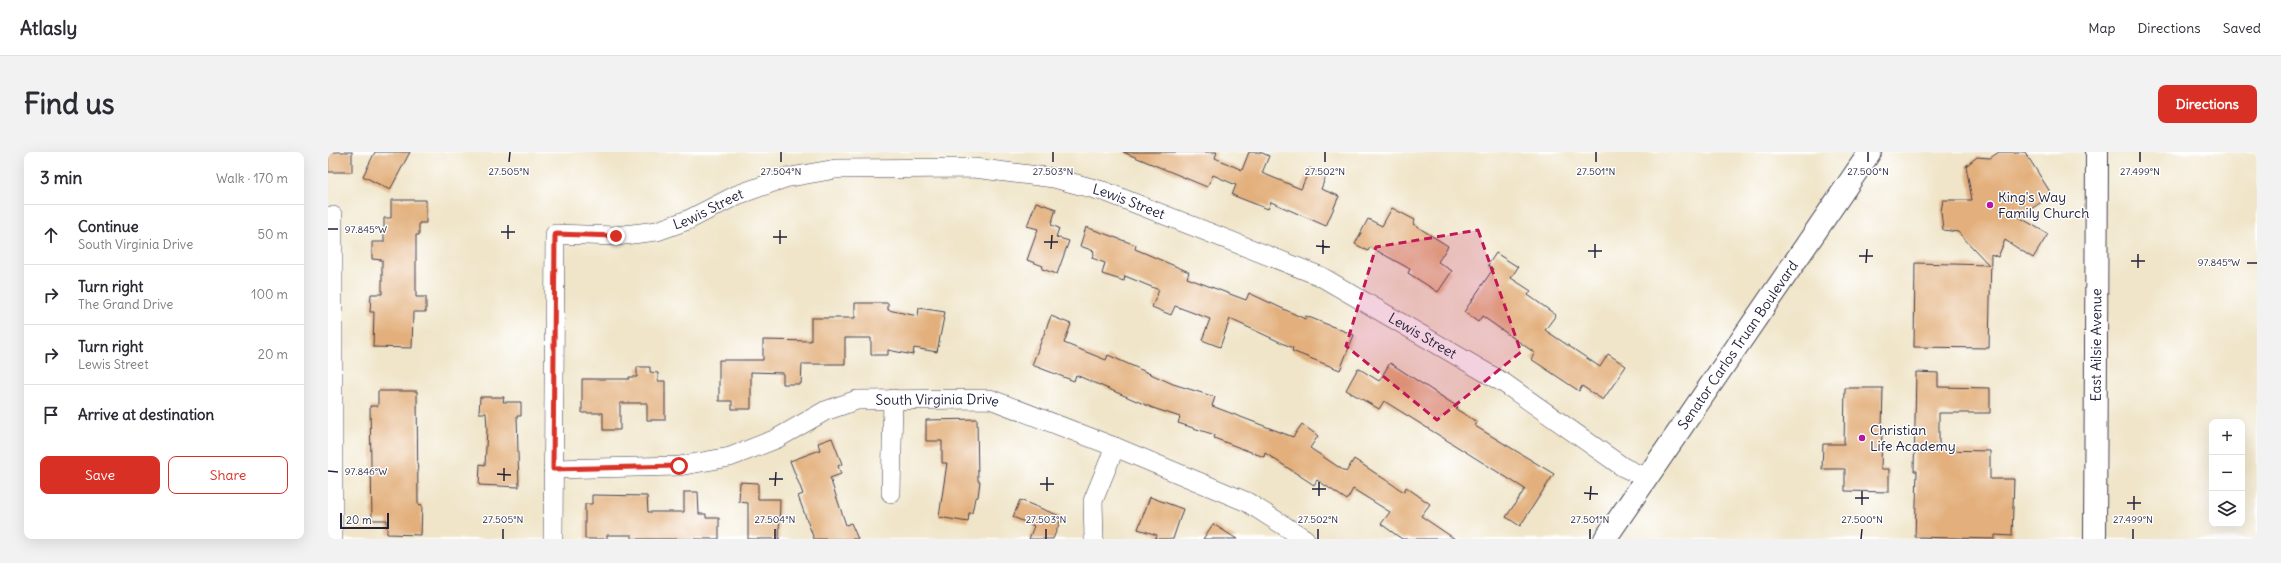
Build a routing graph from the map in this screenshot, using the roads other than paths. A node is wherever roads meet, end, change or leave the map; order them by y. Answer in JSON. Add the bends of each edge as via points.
{"nodes":[{"id":1,"x":1870,"y":152,"type":"edge"},
{"id":2,"x":2097,"y":152,"type":"edge"},
{"id":3,"x":331,"y":216,"type":"edge"},
{"id":4,"x":893,"y":399,"type":"junction"},
{"id":5,"x":1115,"y":447,"type":"junction"},
{"id":6,"x":553,"y":469,"type":"junction"},
{"id":7,"x":1646,"y":478,"type":"junction"},
{"id":8,"x":891,"y":493,"type":"dead end"},
{"id":9,"x":334,"y":539,"type":"edge"},
{"id":10,"x":553,"y":539,"type":"edge"},
{"id":11,"x":1094,"y":539,"type":"edge"},
{"id":12,"x":1305,"y":539,"type":"edge"},
{"id":13,"x":1605,"y":539,"type":"edge"},
{"id":14,"x":2095,"y":539,"type":"edge"}],
"edges":[{"from":1,"to":7,"type":"main road","name":"Senator Carlos Truan Boulevard"},
{"from":2,"to":14,"type":"main road","name":"East Ailsie Avenue"},
{"from":3,"to":9,"type":"street"},
{"from":4,"to":5,"type":"street","name":"South Virginia Drive","via":[[990,399]]},
{"from":4,"to":6,"type":"street","name":"South Virginia Drive","via":[[857,400],[826,411],[776,439],[730,457],[679,466]]},
{"from":4,"to":8,"type":"street"},
{"from":5,"to":11,"type":"street","via":[[1093,501]]},
{"from":5,"to":12,"type":"street","name":"South Virginia Drive","via":[[1247,502]]},
{"from":6,"to":7,"type":"street","name":"Lewis Street","via":[[555,234],[616,236],[657,232],[688,220],[737,195],[785,178],[836,169],[974,168],[1054,178],[1106,192],[1320,276],[1504,383],[1622,467]]},
{"from":6,"to":10,"type":"street"},
{"from":7,"to":13,"type":"main road","name":"Senator Carlos Truan Boulevard"}]}
